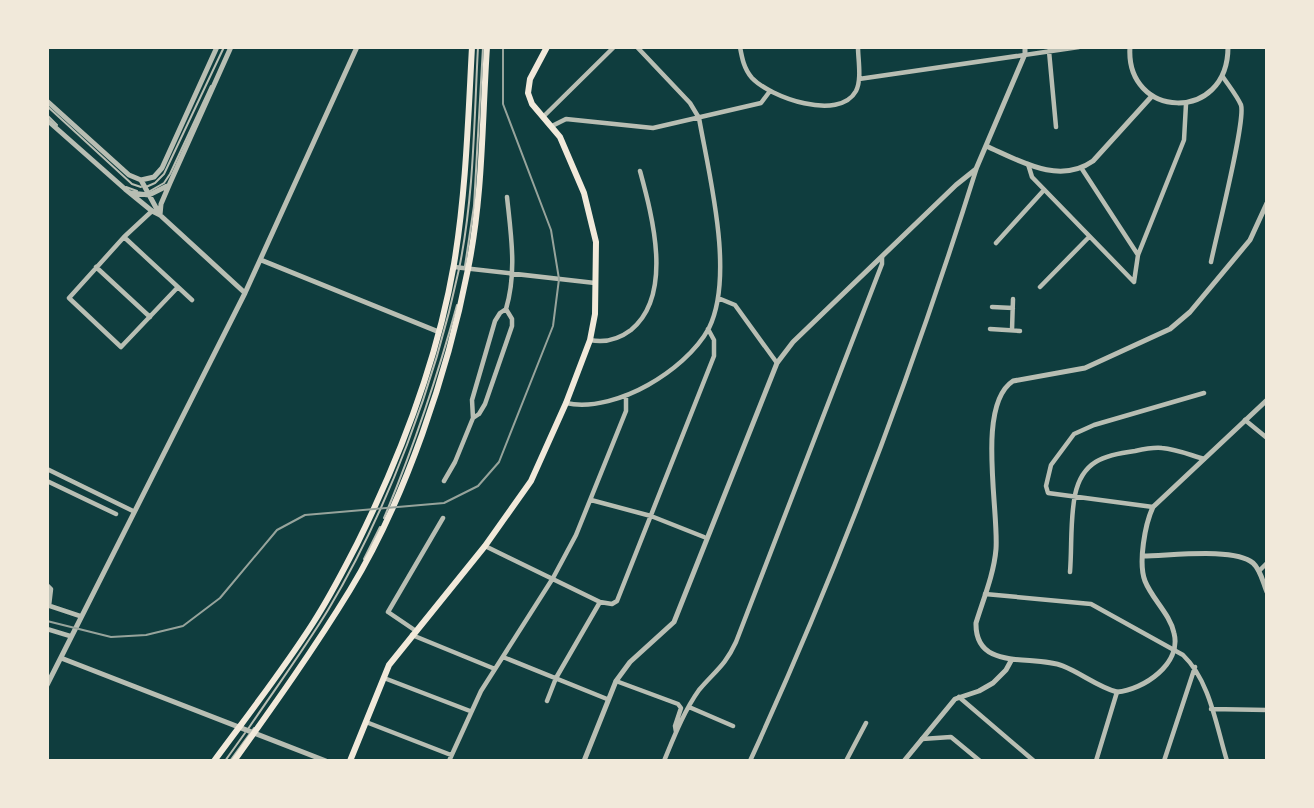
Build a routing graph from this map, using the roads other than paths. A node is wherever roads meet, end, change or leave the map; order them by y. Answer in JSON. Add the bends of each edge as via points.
{"nodes":[{"id":1,"x":217,"y":47,"type":"edge"},
{"id":2,"x":223,"y":47,"type":"edge"},
{"id":3,"x":230,"y":47,"type":"edge"},
{"id":4,"x":357,"y":47,"type":"edge"},
{"id":5,"x":472,"y":47,"type":"edge"},
{"id":6,"x":478,"y":47,"type":"edge"},
{"id":7,"x":485,"y":47,"type":"edge"},
{"id":8,"x":547,"y":47,"type":"edge"},
{"id":9,"x":614,"y":47,"type":"edge"},
{"id":10,"x":637,"y":47,"type":"edge"},
{"id":11,"x":740,"y":47,"type":"edge"},
{"id":12,"x":858,"y":47,"type":"edge"},
{"id":13,"x":1079,"y":47,"type":"edge"},
{"id":14,"x":1130,"y":47,"type":"edge"},
{"id":15,"x":1228,"y":47,"type":"edge"},
{"id":16,"x":1025,"y":51,"type":"edge"},
{"id":17,"x":1049,"y":51,"type":"junction"},
{"id":18,"x":1223,"y":77,"type":"junction"},
{"id":19,"x":859,"y":79,"type":"junction"},
{"id":20,"x":770,"y":91,"type":"junction"},
{"id":21,"x":1152,"y":96,"type":"junction"},
{"id":22,"x":47,"y":103,"type":"edge"},
{"id":23,"x":1186,"y":104,"type":"junction"},
{"id":24,"x":544,"y":116,"type":"junction"},
{"id":25,"x":47,"y":117,"type":"edge"},
{"id":26,"x":699,"y":118,"type":"junction"},
{"id":27,"x":552,"y":126,"type":"junction"},
{"id":28,"x":1056,"y":127,"type":"dead end"},
{"id":29,"x":986,"y":146,"type":"junction"},
{"id":30,"x":1028,"y":164,"type":"junction"},
{"id":31,"x":976,"y":169,"type":"junction"},
{"id":32,"x":1082,"y":169,"type":"junction"},
{"id":33,"x":640,"y":171,"type":"dead end"},
{"id":34,"x":141,"y":180,"type":"junction"},
{"id":35,"x":170,"y":183,"type":"junction"},
{"id":36,"x":125,"y":189,"type":"junction"},
{"id":37,"x":1044,"y":190,"type":"junction"},
{"id":38,"x":147,"y":192,"type":"junction"},
{"id":39,"x":507,"y":197,"type":"dead end"},
{"id":40,"x":1267,"y":202,"type":"edge"},
{"id":41,"x":152,"y":211,"type":"junction"},
{"id":42,"x":160,"y":215,"type":"junction"},
{"id":43,"x":124,"y":237,"type":"junction"},
{"id":44,"x":1089,"y":237,"type":"junction"},
{"id":45,"x":996,"y":243,"type":"dead end"},
{"id":46,"x":1138,"y":255,"type":"junction"},
{"id":47,"x":882,"y":257,"type":"junction"},
{"id":48,"x":261,"y":260,"type":"junction"},
{"id":49,"x":1211,"y":262,"type":"dead end"},
{"id":50,"x":96,"y":267,"type":"junction"},
{"id":51,"x":462,"y":268,"type":"junction"},
{"id":52,"x":513,"y":273,"type":"junction"},
{"id":53,"x":597,"y":284,"type":"junction"},
{"id":54,"x":178,"y":287,"type":"junction"},
{"id":55,"x":1040,"y":287,"type":"dead end"},
{"id":56,"x":245,"y":293,"type":"junction"},
{"id":57,"x":718,"y":298,"type":"junction"},
{"id":58,"x":1013,"y":299,"type":"dead end"},
{"id":59,"x":192,"y":300,"type":"dead end"},
{"id":60,"x":992,"y":307,"type":"dead end"},
{"id":61,"x":1013,"y":308,"type":"junction"},
{"id":62,"x":506,"y":309,"type":"junction"},
{"id":63,"x":150,"y":317,"type":"junction"},
{"id":64,"x":708,"y":329,"type":"junction"},
{"id":65,"x":990,"y":329,"type":"dead end"},
{"id":66,"x":1012,"y":330,"type":"junction"},
{"id":67,"x":1020,"y":331,"type":"dead end"},
{"id":68,"x":439,"y":332,"type":"junction"},
{"id":69,"x":590,"y":340,"type":"junction"},
{"id":70,"x":777,"y":363,"type":"junction"},
{"id":71,"x":1204,"y":393,"type":"dead end"},
{"id":72,"x":626,"y":397,"type":"junction"},
{"id":73,"x":1267,"y":400,"type":"edge"},
{"id":74,"x":566,"y":403,"type":"junction"},
{"id":75,"x":474,"y":418,"type":"junction"},
{"id":76,"x":1245,"y":420,"type":"junction"},
{"id":77,"x":1267,"y":438,"type":"edge"},
{"id":78,"x":1204,"y":459,"type":"junction"},
{"id":79,"x":47,"y":469,"type":"edge"},
{"id":80,"x":47,"y":481,"type":"edge"},
{"id":81,"x":444,"y":481,"type":"dead end"},
{"id":82,"x":1074,"y":496,"type":"junction"},
{"id":83,"x":592,"y":500,"type":"junction"},
{"id":84,"x":1153,"y":507,"type":"junction"},
{"id":85,"x":133,"y":511,"type":"junction"},
{"id":86,"x":116,"y":514,"type":"dead end"},
{"id":87,"x":651,"y":516,"type":"junction"},
{"id":88,"x":443,"y":519,"type":"dead end"},
{"id":89,"x":704,"y":537,"type":"dead end"},
{"id":90,"x":485,"y":546,"type":"junction"},
{"id":91,"x":1143,"y":555,"type":"junction"},
{"id":92,"x":1267,"y":563,"type":"edge"},
{"id":93,"x":1259,"y":571,"type":"junction"},
{"id":94,"x":1070,"y":572,"type":"dead end"},
{"id":95,"x":553,"y":578,"type":"junction"},
{"id":96,"x":47,"y":585,"type":"edge"},
{"id":97,"x":1267,"y":592,"type":"edge"},
{"id":98,"x":985,"y":594,"type":"junction"},
{"id":99,"x":600,"y":603,"type":"junction"},
{"id":100,"x":48,"y":605,"type":"edge"},
{"id":101,"x":80,"y":615,"type":"junction"},
{"id":102,"x":47,"y":629,"type":"edge"},
{"id":103,"x":414,"y":633,"type":"junction"},
{"id":104,"x":70,"y":636,"type":"junction"},
{"id":105,"x":1174,"y":649,"type":"junction"},
{"id":106,"x":503,"y":657,"type":"junction"},
{"id":107,"x":61,"y":658,"type":"junction"},
{"id":108,"x":1012,"y":659,"type":"junction"},
{"id":109,"x":1195,"y":667,"type":"junction"},
{"id":110,"x":495,"y":669,"type":"junction"},
{"id":111,"x":383,"y":677,"type":"junction"},
{"id":112,"x":556,"y":678,"type":"junction"},
{"id":113,"x":616,"y":681,"type":"junction"},
{"id":114,"x":47,"y":685,"type":"edge"},
{"id":115,"x":1117,"y":692,"type":"junction"},
{"id":116,"x":959,"y":696,"type":"junction"},
{"id":117,"x":607,"y":699,"type":"junction"},
{"id":118,"x":547,"y":701,"type":"dead end"},
{"id":119,"x":689,"y":707,"type":"junction"},
{"id":120,"x":1211,"y":709,"type":"junction"},
{"id":121,"x":1267,"y":710,"type":"edge"},
{"id":122,"x":470,"y":711,"type":"junction"},
{"id":123,"x":366,"y":722,"type":"junction"},
{"id":124,"x":866,"y":723,"type":"dead end"},
{"id":125,"x":733,"y":726,"type":"dead end"},
{"id":126,"x":239,"y":727,"type":"junction"},
{"id":127,"x":250,"y":732,"type":"junction"},
{"id":128,"x":676,"y":733,"type":"junction"},
{"id":129,"x":922,"y":739,"type":"junction"},
{"id":130,"x":450,"y":758,"type":"edge"},
{"id":131,"x":214,"y":761,"type":"edge"},
{"id":132,"x":225,"y":761,"type":"edge"},
{"id":133,"x":232,"y":761,"type":"edge"},
{"id":134,"x":326,"y":761,"type":"edge"},
{"id":135,"x":350,"y":761,"type":"edge"},
{"id":136,"x":584,"y":761,"type":"edge"},
{"id":137,"x":664,"y":761,"type":"edge"},
{"id":138,"x":750,"y":761,"type":"edge"},
{"id":139,"x":846,"y":761,"type":"edge"},
{"id":140,"x":904,"y":761,"type":"edge"},
{"id":141,"x":979,"y":761,"type":"edge"},
{"id":142,"x":1034,"y":761,"type":"edge"},
{"id":143,"x":1096,"y":761,"type":"edge"},
{"id":144,"x":1164,"y":761,"type":"edge"},
{"id":145,"x":1227,"y":761,"type":"edge"}],
"edges":[{"from":1,"to":34,"type":"street","via":[[162,169]]},
{"from":2,"to":38,"type":"lane","via":[[164,174]]},
{"from":3,"to":35,"type":"street"},
{"from":3,"to":38,"type":"lane","via":[[170,174]]},
{"from":4,"to":48,"type":"street"},
{"from":5,"to":51,"type":"main road"},
{"from":6,"to":51,"type":"lane"},
{"from":7,"to":51,"type":"main road","via":[[481,159]]},
{"from":8,"to":24,"type":"main road","via":[[527,93]]},
{"from":9,"to":24,"type":"street"},
{"from":10,"to":26,"type":"street"},
{"from":11,"to":20,"type":"street","via":[[751,77]]},
{"from":12,"to":19,"type":"street"},
{"from":13,"to":17,"type":"street"},
{"from":14,"to":21,"type":"street","via":[[1129,61],[1137,81]]},
{"from":15,"to":18,"type":"street"},
{"from":16,"to":17,"type":"street"},
{"from":16,"to":19,"type":"street"},
{"from":16,"to":29,"type":"street"},
{"from":17,"to":28,"type":"street"},
{"from":18,"to":23,"type":"street","via":[[1215,89]]},
{"from":18,"to":49,"type":"street","via":[[1242,111]]},
{"from":19,"to":20,"type":"street","via":[[856,92],[831,107]]},
{"from":20,"to":26,"type":"street","via":[[761,103]]},
{"from":21,"to":23,"type":"street"},
{"from":21,"to":32,"type":"street"},
{"from":22,"to":34,"type":"street","via":[[129,175]]},
{"from":22,"to":38,"type":"lane","via":[[132,184]]},
{"from":23,"to":46,"type":"street","via":[[1184,140]]},
{"from":24,"to":27,"type":"main road"},
{"from":25,"to":36,"type":"street"},
{"from":25,"to":38,"type":"lane","via":[[119,182]]},
{"from":26,"to":27,"type":"street","via":[[653,128],[566,119]]},
{"from":26,"to":57,"type":"street","via":[[718,224]]},
{"from":27,"to":53,"type":"main road","via":[[584,193],[596,242]]},
{"from":29,"to":30,"type":"street"},
{"from":29,"to":31,"type":"street"},
{"from":30,"to":32,"type":"street","via":[[1057,172]]},
{"from":30,"to":37,"type":"street"},
{"from":31,"to":47,"type":"street"},
{"from":31,"to":138,"type":"street","via":[[905,381]]},
{"from":32,"to":46,"type":"street"},
{"from":33,"to":69,"type":"street","via":[[655,238],[653,294],[640,320],[625,334]]},
{"from":34,"to":38,"type":"street"},
{"from":35,"to":38,"type":"street","via":[[161,191]]},
{"from":35,"to":42,"type":"street"},
{"from":36,"to":38,"type":"street","via":[[134,194]]},
{"from":36,"to":41,"type":"street"},
{"from":37,"to":44,"type":"street"},
{"from":37,"to":45,"type":"street"},
{"from":38,"to":42,"type":"street"},
{"from":39,"to":52,"type":"street"},
{"from":40,"to":98,"type":"street","via":[[1250,240],[1170,329],[1084,365],[1013,381],[1000,393],[991,440],[996,548]]},
{"from":41,"to":42,"type":"street"},
{"from":41,"to":43,"type":"street"},
{"from":42,"to":56,"type":"street"},
{"from":43,"to":50,"type":"street"},
{"from":43,"to":54,"type":"street"},
{"from":44,"to":46,"type":"street","via":[[1134,282]]},
{"from":44,"to":55,"type":"street"},
{"from":47,"to":70,"type":"street"},
{"from":47,"to":119,"type":"street","via":[[737,642]]},
{"from":48,"to":56,"type":"street"},
{"from":48,"to":68,"type":"street"},
{"from":50,"to":63,"type":"street"},
{"from":50,"to":63,"type":"street","via":[[69,298],[121,347]]},
{"from":51,"to":52,"type":"street"},
{"from":51,"to":68,"type":"main road"},
{"from":51,"to":127,"type":"lane","via":[[422,398],[386,494],[328,610]]},
{"from":51,"to":127,"type":"main road","via":[[448,349],[425,425],[388,515],[351,589],[312,652]]},
{"from":52,"to":53,"type":"street"},
{"from":52,"to":62,"type":"street"},
{"from":53,"to":69,"type":"main road"},
{"from":54,"to":59,"type":"street"},
{"from":54,"to":63,"type":"street"},
{"from":56,"to":85,"type":"street"},
{"from":57,"to":64,"type":"street"},
{"from":57,"to":70,"type":"street","via":[[735,306]]},
{"from":58,"to":61,"type":"street"},
{"from":60,"to":61,"type":"street"},
{"from":61,"to":66,"type":"street"},
{"from":62,"to":75,"type":"street","via":[[495,321],[472,400]]},
{"from":62,"to":75,"type":"street","via":[[512,326],[485,404]]},
{"from":64,"to":72,"type":"street","via":[[672,370]]},
{"from":64,"to":87,"type":"street","via":[[714,356]]},
{"from":65,"to":66,"type":"street"},
{"from":66,"to":67,"type":"street"},
{"from":68,"to":126,"type":"main road","via":[[386,485],[337,584]]},
{"from":69,"to":74,"type":"main road"},
{"from":70,"to":113,"type":"street","via":[[674,622]]},
{"from":71,"to":82,"type":"street","via":[[1074,434],[1051,465],[1046,486],[1048,493]]},
{"from":72,"to":74,"type":"street","via":[[583,405]]},
{"from":72,"to":83,"type":"street","via":[[626,411]]},
{"from":73,"to":76,"type":"street"},
{"from":74,"to":90,"type":"main road","via":[[531,481]]},
{"from":75,"to":81,"type":"street"},
{"from":76,"to":77,"type":"street"},
{"from":76,"to":78,"type":"street"},
{"from":78,"to":82,"type":"street","via":[[1165,448],[1114,454],[1088,468]]},
{"from":78,"to":84,"type":"street"},
{"from":79,"to":85,"type":"street"},
{"from":80,"to":86,"type":"street"},
{"from":82,"to":84,"type":"street"},
{"from":82,"to":94,"type":"street"},
{"from":83,"to":87,"type":"street"},
{"from":83,"to":95,"type":"street"},
{"from":84,"to":91,"type":"street","via":[[1146,523]]},
{"from":85,"to":101,"type":"street"},
{"from":87,"to":89,"type":"street"},
{"from":87,"to":99,"type":"street","via":[[617,601]]},
{"from":88,"to":103,"type":"street","via":[[388,612]]},
{"from":90,"to":95,"type":"street"},
{"from":90,"to":103,"type":"main road"},
{"from":91,"to":93,"type":"street","via":[[1240,556]]},
{"from":91,"to":105,"type":"street","via":[[1145,580],[1171,625]]},
{"from":92,"to":93,"type":"street"},
{"from":93,"to":97,"type":"street"},
{"from":95,"to":99,"type":"street"},
{"from":95,"to":106,"type":"street"},
{"from":96,"to":100,"type":"street","via":[[51,589]]},
{"from":98,"to":105,"type":"street","via":[[1091,604]]},
{"from":98,"to":108,"type":"street","via":[[976,623],[980,645],[993,655]]},
{"from":99,"to":112,"type":"street"},
{"from":100,"to":101,"type":"street"},
{"from":101,"to":104,"type":"street"},
{"from":102,"to":104,"type":"street"},
{"from":103,"to":110,"type":"street"},
{"from":103,"to":111,"type":"main road"},
{"from":104,"to":107,"type":"street"},
{"from":105,"to":109,"type":"street"},
{"from":105,"to":115,"type":"street","via":[[1164,668],[1143,685]]},
{"from":106,"to":110,"type":"street"},
{"from":106,"to":112,"type":"street"},
{"from":107,"to":114,"type":"street"},
{"from":107,"to":126,"type":"street"},
{"from":108,"to":115,"type":"street","via":[[1051,662]]},
{"from":108,"to":116,"type":"street","via":[[993,682]]},
{"from":109,"to":120,"type":"street"},
{"from":109,"to":144,"type":"street"},
{"from":110,"to":122,"type":"street"},
{"from":111,"to":122,"type":"street"},
{"from":111,"to":123,"type":"main road"},
{"from":112,"to":117,"type":"street"},
{"from":112,"to":118,"type":"street"},
{"from":113,"to":117,"type":"street"},
{"from":113,"to":128,"type":"street","via":[[678,704]]},
{"from":115,"to":143,"type":"street"},
{"from":116,"to":129,"type":"street"},
{"from":116,"to":142,"type":"street"},
{"from":117,"to":136,"type":"street"},
{"from":119,"to":125,"type":"street"},
{"from":119,"to":128,"type":"street"},
{"from":120,"to":121,"type":"street"},
{"from":120,"to":145,"type":"street"},
{"from":122,"to":130,"type":"street"},
{"from":123,"to":130,"type":"street"},
{"from":123,"to":135,"type":"main road"},
{"from":124,"to":139,"type":"street"},
{"from":126,"to":127,"type":"street"},
{"from":126,"to":131,"type":"main road"},
{"from":127,"to":132,"type":"lane"},
{"from":127,"to":133,"type":"main road"},
{"from":127,"to":134,"type":"street"},
{"from":128,"to":137,"type":"street"},
{"from":129,"to":140,"type":"street"},
{"from":129,"to":141,"type":"street","via":[[951,737]]}]}
